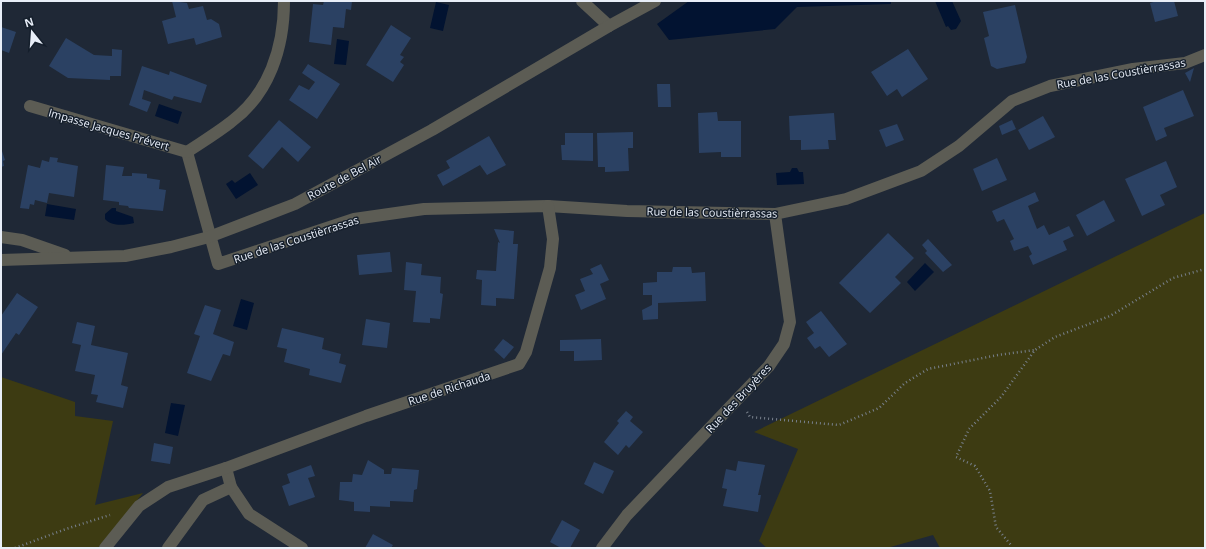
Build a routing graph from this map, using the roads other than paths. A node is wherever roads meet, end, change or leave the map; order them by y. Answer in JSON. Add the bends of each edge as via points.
{"nodes":[{"id":1,"x":284,"y":1,"type":"edge"},
{"id":2,"x":582,"y":1,"type":"edge"},
{"id":3,"x":656,"y":1,"type":"edge"},
{"id":4,"x":609,"y":26,"type":"junction"},
{"id":5,"x":1205,"y":55,"type":"edge"},
{"id":6,"x":30,"y":106,"type":"dead end"},
{"id":7,"x":187,"y":152,"type":"junction"},
{"id":8,"x":548,"y":206,"type":"junction"},
{"id":9,"x":775,"y":214,"type":"junction"},
{"id":10,"x":1,"y":237,"type":"edge"},
{"id":11,"x":209,"y":237,"type":"junction"},
{"id":12,"x":71,"y":257,"type":"junction"},
{"id":13,"x":1,"y":260,"type":"edge"},
{"id":14,"x":226,"y":468,"type":"junction"},
{"id":15,"x":231,"y":487,"type":"junction"},
{"id":16,"x":105,"y":548,"type":"edge"},
{"id":17,"x":168,"y":548,"type":"edge"},
{"id":18,"x":302,"y":548,"type":"edge"},
{"id":19,"x":602,"y":548,"type":"edge"}],
"edges":[{"from":1,"to":7,"type":"street","via":[[280,45],[271,74],[254,100],[232,122]]},
{"from":2,"to":4,"type":"street"},
{"from":3,"to":4,"type":"street","name":"Route de Bel Air"},
{"from":4,"to":11,"type":"street","name":"Route de Bel Air","via":[[432,130],[295,204]]},
{"from":5,"to":9,"type":"street","name":"Rue de las Coustièrrassas","via":[[1185,63],[1133,69],[1050,86],[1012,101],[960,146],[921,170],[846,199]]},
{"from":6,"to":7,"type":"street","name":"Impasse Jacques Prévert"},
{"from":7,"to":11,"type":"street"},
{"from":8,"to":9,"type":"street","name":"Rue de las Coustièrrassas","via":[[627,211]]},
{"from":8,"to":11,"type":"street","name":"Rue de las Coustièrrassas","via":[[424,209],[354,219],[218,264]]},
{"from":8,"to":14,"type":"street","name":"Rue de Richauda","via":[[553,238],[550,268],[526,352],[519,364],[366,416]]},
{"from":9,"to":19,"type":"street","name":"Rue des Bruyères","via":[[790,322],[784,344],[769,366],[627,515]]},
{"from":10,"to":12,"type":"street","via":[[22,240]]},
{"from":11,"to":12,"type":"street","name":"Route de Bel Air","via":[[125,256]]},
{"from":12,"to":13,"type":"street","name":"Route de Bel Air"},
{"from":14,"to":15,"type":"street"},
{"from":14,"to":16,"type":"street","name":"Rue de Richauda","via":[[168,487],[139,506]]},
{"from":15,"to":17,"type":"street","via":[[203,500]]},
{"from":15,"to":18,"type":"street","via":[[249,514]]}]}
